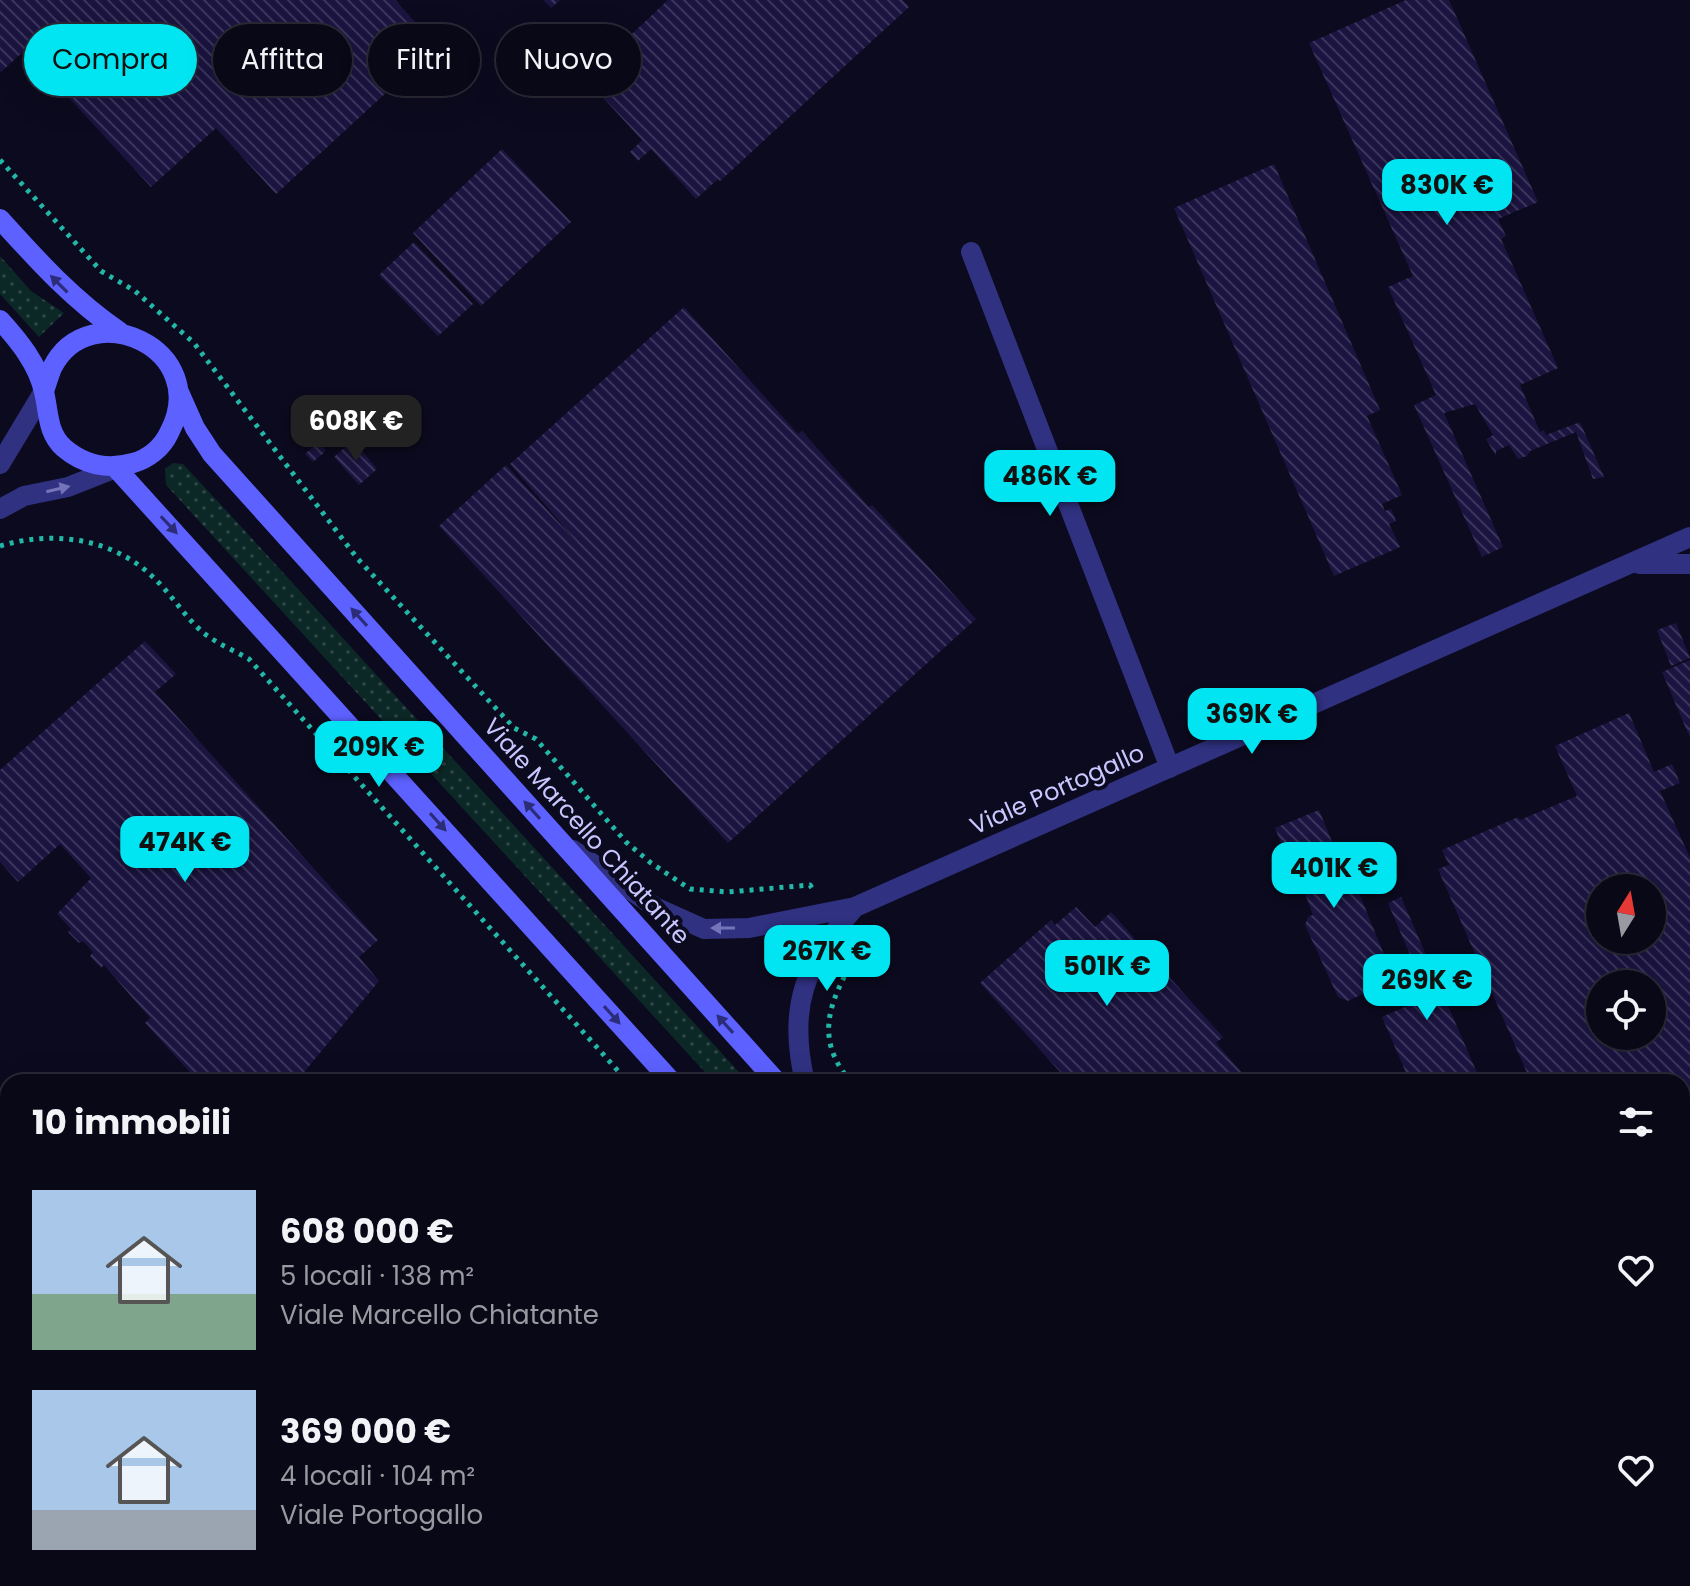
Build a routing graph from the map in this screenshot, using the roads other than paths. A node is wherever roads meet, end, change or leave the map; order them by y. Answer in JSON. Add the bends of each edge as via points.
{"nodes":[{"id":1,"x":0,"y":219,"type":"edge"},
{"id":2,"x":971,"y":252,"type":"dead end"},
{"id":3,"x":0,"y":320,"type":"edge"},
{"id":4,"x":120,"y":332,"type":"junction"},
{"id":5,"x":44,"y":391,"type":"junction"},
{"id":6,"x":179,"y":392,"type":"junction"},
{"id":7,"x":0,"y":464,"type":"edge"},
{"id":8,"x":116,"y":468,"type":"junction"},
{"id":9,"x":0,"y":509,"type":"edge"},
{"id":10,"x":1690,"y":537,"type":"edge"},
{"id":11,"x":1631,"y":564,"type":"junction"},
{"id":12,"x":1690,"y":564,"type":"edge"},
{"id":13,"x":1170,"y":768,"type":"junction"},
{"id":14,"x":561,"y":841,"type":"junction"},
{"id":15,"x":836,"y":918,"type":"junction"},
{"id":16,"x":665,"y":1074,"type":"edge"},
{"id":17,"x":770,"y":1074,"type":"edge"},
{"id":18,"x":803,"y":1074,"type":"edge"}],
"edges":[{"from":4,"to":1,"type":"street","name":"Viale Marcello Chiatante","one_way":true,"via":[[58,283]]},
{"from":2,"to":13,"type":"street"},
{"from":3,"to":5,"type":"street","via":[[24,346]]},
{"from":4,"to":5,"type":"street","via":[[94,334],[70,346],[53,366]]},
{"from":4,"to":6,"type":"street","name":"Viale Marcello Chiatante","via":[[148,342],[169,363]]},
{"from":5,"to":7,"type":"street"},
{"from":5,"to":8,"type":"street","via":[[47,420],[62,446],[87,463]]},
{"from":6,"to":8,"type":"street","via":[[177,419],[164,443],[143,460]]},
{"from":14,"to":6,"type":"street","name":"Viale Marcello Chiatante","one_way":true,"via":[[212,454]]},
{"from":9,"to":8,"type":"street","one_way":true,"via":[[24,496],[68,487]]},
{"from":8,"to":16,"type":"street","one_way":true},
{"from":10,"to":11,"type":"street","name":"Viale Portogallo"},
{"from":11,"to":12,"type":"street","name":"Viale Portogallo"},
{"from":11,"to":13,"type":"street","name":"Viale Portogallo"},
{"from":13,"to":15,"type":"street","name":"Viale Portogallo"},
{"from":15,"to":14,"type":"street","one_way":true,"via":[[704,929],[655,907]]},
{"from":17,"to":14,"type":"street","name":"Viale Marcello Chiatante","one_way":true},
{"from":15,"to":18,"type":"street","name":"Viale Portogallo","via":[[814,961],[797,1015]]}]}
